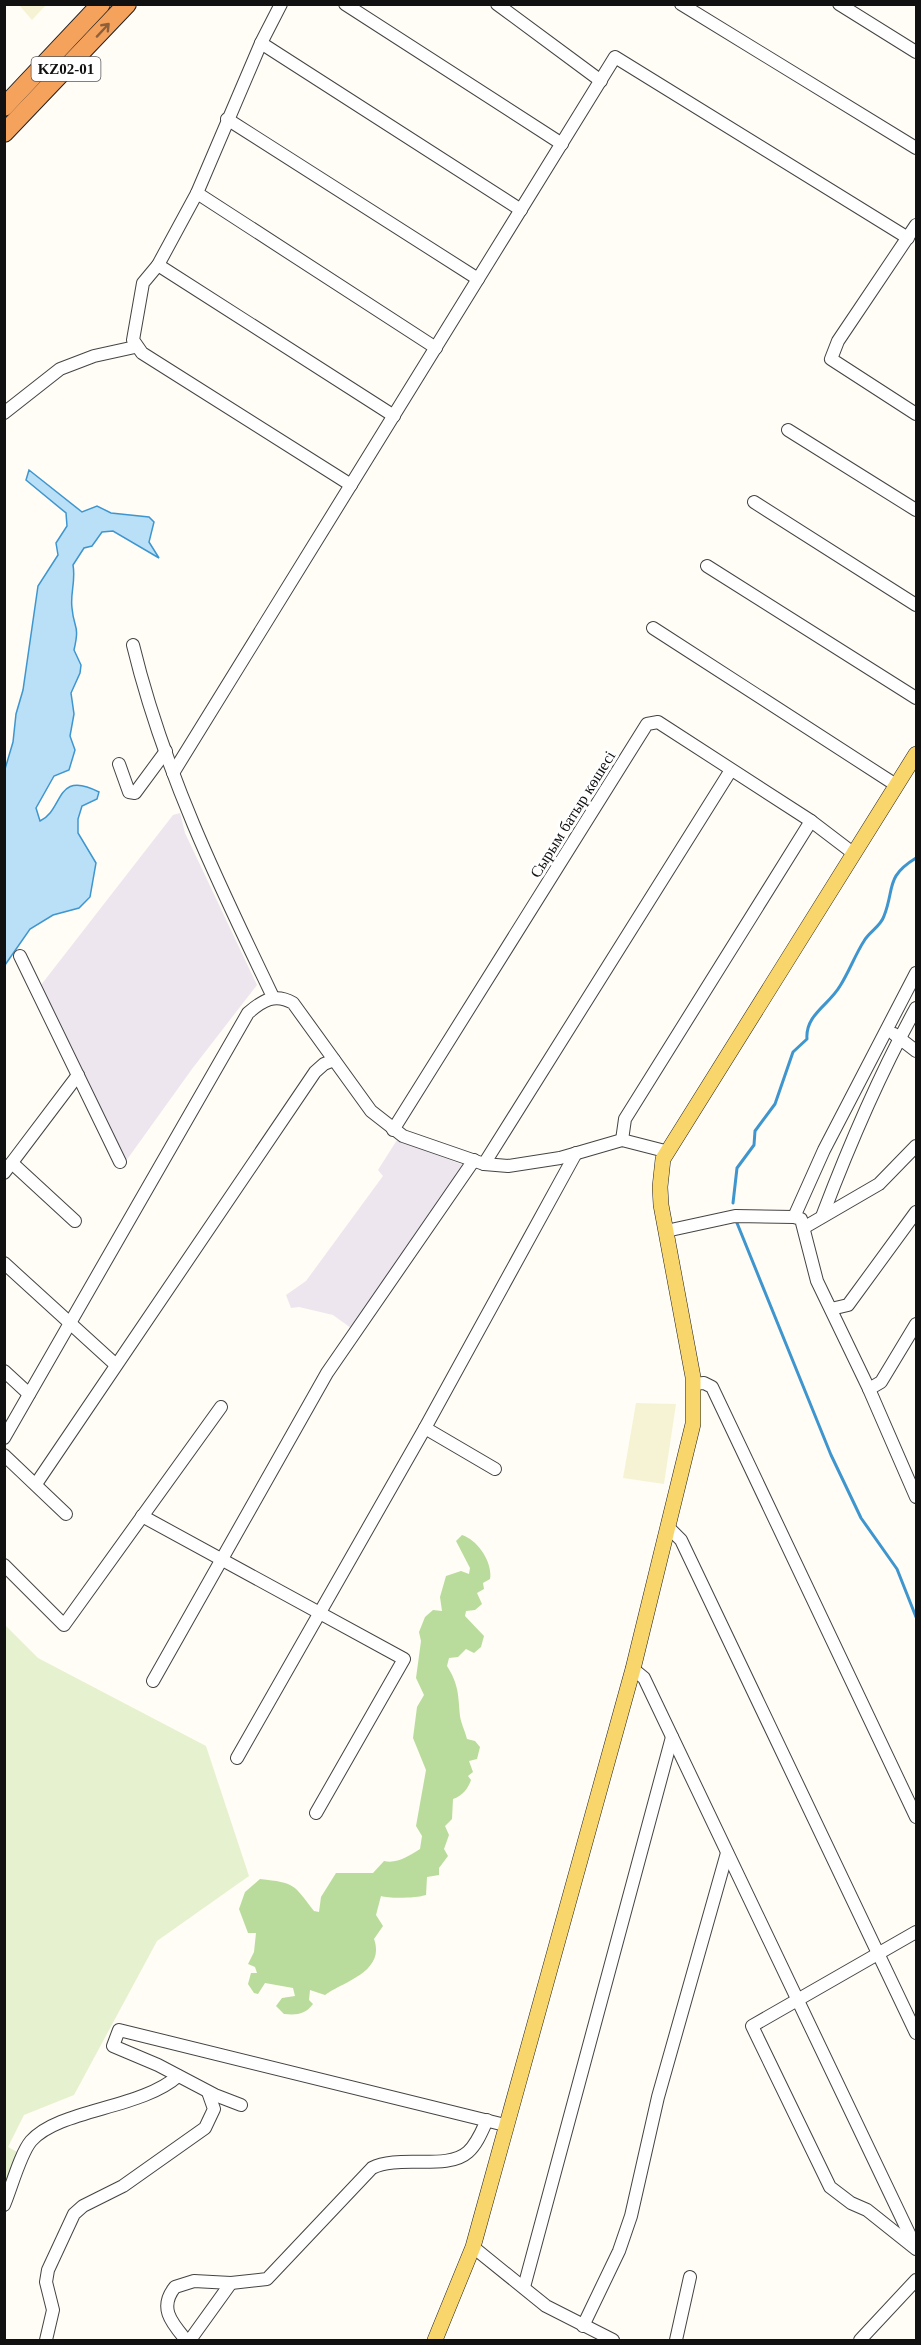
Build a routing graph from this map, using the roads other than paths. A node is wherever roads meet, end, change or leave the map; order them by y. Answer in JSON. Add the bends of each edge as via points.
{"nodes":[{"id":1,"x":101,"y":4,"type":"edge"},
{"id":2,"x":127,"y":4,"type":"edge"},
{"id":3,"x":281,"y":4,"type":"edge"},
{"id":4,"x":345,"y":4,"type":"edge"},
{"id":5,"x":497,"y":4,"type":"edge"},
{"id":6,"x":681,"y":4,"type":"edge"},
{"id":7,"x":839,"y":4,"type":"edge"},
{"id":8,"x":261,"y":43,"type":"junction"},
{"id":9,"x":916,"y":52,"type":"edge"},
{"id":10,"x":601,"y":81,"type":"junction"},
{"id":11,"x":4,"y":106,"type":"edge"},
{"id":12,"x":227,"y":118,"type":"junction"},
{"id":13,"x":4,"y":134,"type":"edge"},
{"id":14,"x":562,"y":144,"type":"junction"},
{"id":15,"x":916,"y":148,"type":"edge"},
{"id":16,"x":197,"y":193,"type":"junction"},
{"id":17,"x":521,"y":210,"type":"junction"},
{"id":18,"x":916,"y":225,"type":"edge"},
{"id":19,"x":909,"y":238,"type":"junction"},
{"id":20,"x":158,"y":265,"type":"junction"},
{"id":21,"x":478,"y":279,"type":"junction"},
{"id":22,"x":135,"y":347,"type":"junction"},
{"id":23,"x":436,"y":348,"type":"junction"},
{"id":24,"x":4,"y":413,"type":"edge"},
{"id":25,"x":916,"y":414,"type":"edge"},
{"id":26,"x":394,"y":416,"type":"junction"},
{"id":27,"x":788,"y":429,"type":"dead end"},
{"id":28,"x":351,"y":485,"type":"junction"},
{"id":29,"x":754,"y":502,"type":"dead end"},
{"id":30,"x":916,"y":510,"type":"edge"},
{"id":31,"x":707,"y":566,"type":"dead end"},
{"id":32,"x":916,"y":604,"type":"edge"},
{"id":33,"x":653,"y":628,"type":"dead end"},
{"id":34,"x":134,"y":645,"type":"dead end"},
{"id":35,"x":916,"y":698,"type":"edge"},
{"id":36,"x":166,"y":751,"type":"junction"},
{"id":37,"x":916,"y":754,"type":"edge"},
{"id":38,"x":119,"y":764,"type":"dead end"},
{"id":39,"x":731,"y":770,"type":"junction"},
{"id":40,"x":173,"y":773,"type":"junction"},
{"id":41,"x":896,"y":785,"type":"junction"},
{"id":42,"x":811,"y":821,"type":"junction"},
{"id":43,"x":853,"y":853,"type":"junction"},
{"id":44,"x":20,"y":956,"type":"dead end"},
{"id":45,"x":916,"y":973,"type":"edge"},
{"id":46,"x":273,"y":997,"type":"junction"},
{"id":47,"x":916,"y":1008,"type":"edge"},
{"id":48,"x":886,"y":1030,"type":"junction"},
{"id":49,"x":901,"y":1036,"type":"junction"},
{"id":50,"x":916,"y":1051,"type":"edge"},
{"id":51,"x":334,"y":1060,"type":"junction"},
{"id":52,"x":78,"y":1075,"type":"junction"},
{"id":53,"x":393,"y":1130,"type":"junction"},
{"id":54,"x":622,"y":1140,"type":"junction"},
{"id":55,"x":916,"y":1146,"type":"edge"},
{"id":56,"x":665,"y":1151,"type":"junction"},
{"id":57,"x":576,"y":1153,"type":"junction"},
{"id":58,"x":120,"y":1162,"type":"dead end"},
{"id":59,"x":479,"y":1162,"type":"junction"},
{"id":60,"x":8,"y":1168,"type":"edge"},
{"id":61,"x":916,"y":1212,"type":"edge"},
{"id":62,"x":823,"y":1214,"type":"junction"},
{"id":63,"x":794,"y":1217,"type":"junction"},
{"id":64,"x":75,"y":1221,"type":"dead end"},
{"id":65,"x":805,"y":1227,"type":"junction"},
{"id":66,"x":666,"y":1231,"type":"junction"},
{"id":67,"x":4,"y":1263,"type":"edge"},
{"id":68,"x":831,"y":1309,"type":"junction"},
{"id":69,"x":70,"y":1323,"type":"junction"},
{"id":70,"x":916,"y":1324,"type":"edge"},
{"id":71,"x":116,"y":1365,"type":"junction"},
{"id":72,"x":4,"y":1371,"type":"edge"},
{"id":73,"x":693,"y":1384,"type":"junction"},
{"id":74,"x":869,"y":1389,"type":"junction"},
{"id":75,"x":29,"y":1394,"type":"junction"},
{"id":76,"x":221,"y":1407,"type":"dead end"},
{"id":77,"x":425,"y":1428,"type":"junction"},
{"id":78,"x":4,"y":1438,"type":"edge"},
{"id":79,"x":4,"y":1455,"type":"edge"},
{"id":80,"x":916,"y":1466,"type":"edge"},
{"id":81,"x":495,"y":1468,"type":"dead end"},
{"id":82,"x":908,"y":1478,"type":"junction"},
{"id":83,"x":36,"y":1484,"type":"junction"},
{"id":84,"x":916,"y":1497,"type":"edge"},
{"id":85,"x":66,"y":1514,"type":"dead end"},
{"id":86,"x":142,"y":1516,"type":"junction"},
{"id":87,"x":668,"y":1527,"type":"junction"},
{"id":88,"x":220,"y":1559,"type":"junction"},
{"id":89,"x":4,"y":1565,"type":"edge"},
{"id":90,"x":320,"y":1614,"type":"junction"},
{"id":91,"x":633,"y":1669,"type":"junction"},
{"id":92,"x":153,"y":1681,"type":"dead end"},
{"id":93,"x":672,"y":1737,"type":"junction"},
{"id":94,"x":237,"y":1758,"type":"dead end"},
{"id":95,"x":316,"y":1813,"type":"dead end"},
{"id":96,"x":916,"y":1817,"type":"edge"},
{"id":97,"x":727,"y":1853,"type":"junction"},
{"id":98,"x":916,"y":1932,"type":"edge"},
{"id":99,"x":879,"y":1954,"type":"junction"},
{"id":100,"x":797,"y":2001,"type":"junction"},
{"id":101,"x":916,"y":2033,"type":"edge"},
{"id":102,"x":178,"y":2076,"type":"junction"},
{"id":103,"x":208,"y":2091,"type":"junction"},
{"id":104,"x":241,"y":2105,"type":"dead end"},
{"id":105,"x":487,"y":2120,"type":"junction"},
{"id":106,"x":506,"y":2125,"type":"junction"},
{"id":107,"x":4,"y":2205,"type":"edge"},
{"id":108,"x":473,"y":2247,"type":"junction"},
{"id":109,"x":916,"y":2248,"type":"edge"},
{"id":110,"x":690,"y":2277,"type":"dead end"},
{"id":111,"x":916,"y":2280,"type":"edge"},
{"id":112,"x":231,"y":2283,"type":"junction"},
{"id":113,"x":524,"y":2287,"type":"junction"},
{"id":114,"x":583,"y":2326,"type":"junction"},
{"id":115,"x":46,"y":2340,"type":"edge"},
{"id":116,"x":188,"y":2340,"type":"edge"},
{"id":117,"x":435,"y":2340,"type":"edge"},
{"id":118,"x":614,"y":2340,"type":"edge"},
{"id":119,"x":676,"y":2340,"type":"edge"},
{"id":120,"x":860,"y":2340,"type":"edge"}],
"edges":[{"from":1,"to":11,"type":"highway","number":"KZ02-01"},
{"from":13,"to":2,"type":"highway","number":"KZ02-01","one_way":true},
{"from":3,"to":8,"type":"street"},
{"from":4,"to":14,"type":"street"},
{"from":5,"to":10,"type":"street"},
{"from":6,"to":15,"type":"street"},
{"from":7,"to":9,"type":"street"},
{"from":8,"to":12,"type":"street"},
{"from":8,"to":17,"type":"street"},
{"from":10,"to":14,"type":"street"},
{"from":10,"to":19,"type":"street","via":[[615,57]]},
{"from":12,"to":16,"type":"street"},
{"from":12,"to":21,"type":"street"},
{"from":14,"to":17,"type":"street"},
{"from":16,"to":20,"type":"street"},
{"from":16,"to":23,"type":"street"},
{"from":17,"to":21,"type":"street"},
{"from":18,"to":19,"type":"street"},
{"from":19,"to":25,"type":"street","via":[[838,340],[831,359]]},
{"from":20,"to":22,"type":"street","via":[[143,283]]},
{"from":20,"to":26,"type":"street"},
{"from":21,"to":23,"type":"street"},
{"from":22,"to":24,"type":"street","via":[[60,369]]},
{"from":22,"to":28,"type":"street"},
{"from":23,"to":26,"type":"street"},
{"from":26,"to":28,"type":"street"},
{"from":27,"to":30,"type":"street"},
{"from":28,"to":40,"type":"street"},
{"from":29,"to":32,"type":"street"},
{"from":31,"to":35,"type":"street"},
{"from":33,"to":41,"type":"street"},
{"from":34,"to":36,"type":"street"},
{"from":36,"to":38,"type":"street","via":[[135,793],[129,792]]},
{"from":36,"to":40,"type":"street"},
{"from":37,"to":41,"type":"main road"},
{"from":39,"to":42,"type":"street","name":"Сырым батыр көшесі"},
{"from":39,"to":53,"type":"street","name":"Сырым батыр көшесі","via":[[658,722],[647,724]]},
{"from":39,"to":59,"type":"street"},
{"from":40,"to":46,"type":"street","via":[[202,847]]},
{"from":41,"to":43,"type":"main road"},
{"from":42,"to":43,"type":"street","name":"Сырым батыр көшесі"},
{"from":42,"to":54,"type":"street","via":[[625,1119]]},
{"from":43,"to":56,"type":"main road"},
{"from":44,"to":52,"type":"street"},
{"from":45,"to":48,"type":"street"},
{"from":46,"to":51,"type":"street","via":[[293,1003]]},
{"from":46,"to":69,"type":"street","via":[[248,1013]]},
{"from":47,"to":49,"type":"street"},
{"from":48,"to":49,"type":"street"},
{"from":48,"to":63,"type":"street"},
{"from":49,"to":50,"type":"street"},
{"from":49,"to":62,"type":"street","via":[[851,1137]]},
{"from":51,"to":53,"type":"street","via":[[371,1111]]},
{"from":51,"to":71,"type":"street","via":[[315,1072]]},
{"from":52,"to":58,"type":"street"},
{"from":52,"to":60,"type":"street"},
{"from":53,"to":59,"type":"street"},
{"from":54,"to":56,"type":"street"},
{"from":54,"to":57,"type":"street"},
{"from":55,"to":62,"type":"street","via":[[879,1184]]},
{"from":56,"to":66,"type":"main road","via":[[660,1186]]},
{"from":57,"to":59,"type":"street","via":[[508,1166]]},
{"from":57,"to":77,"type":"street"},
{"from":59,"to":88,"type":"street","via":[[327,1373]]},
{"from":60,"to":64,"type":"street"},
{"from":61,"to":68,"type":"street","via":[[848,1305]]},
{"from":62,"to":65,"type":"street"},
{"from":63,"to":65,"type":"street","via":[[801,1219]]},
{"from":63,"to":66,"type":"street","via":[[735,1216]]},
{"from":65,"to":68,"type":"street","via":[[816,1281]]},
{"from":66,"to":73,"type":"main road"},
{"from":67,"to":69,"type":"street"},
{"from":68,"to":74,"type":"street"},
{"from":69,"to":71,"type":"street"},
{"from":69,"to":75,"type":"street"},
{"from":70,"to":74,"type":"street","via":[[881,1382]]},
{"from":71,"to":83,"type":"street"},
{"from":72,"to":75,"type":"street"},
{"from":73,"to":87,"type":"main road","via":[[693,1424]]},
{"from":73,"to":96,"type":"street","via":[[712,1387]]},
{"from":74,"to":82,"type":"street"},
{"from":75,"to":78,"type":"street"},
{"from":76,"to":86,"type":"street"},
{"from":77,"to":81,"type":"street"},
{"from":77,"to":90,"type":"street"},
{"from":79,"to":83,"type":"street"},
{"from":80,"to":82,"type":"street"},
{"from":82,"to":84,"type":"street"},
{"from":83,"to":85,"type":"street"},
{"from":86,"to":88,"type":"street"},
{"from":86,"to":89,"type":"street","via":[[64,1625]]},
{"from":87,"to":91,"type":"main road"},
{"from":87,"to":99,"type":"street","via":[[681,1540]]},
{"from":88,"to":90,"type":"street"},
{"from":88,"to":92,"type":"street"},
{"from":90,"to":94,"type":"street"},
{"from":90,"to":95,"type":"street","via":[[404,1659]]},
{"from":91,"to":93,"type":"street","via":[[644,1678]]},
{"from":91,"to":106,"type":"main road"},
{"from":93,"to":97,"type":"street"},
{"from":93,"to":113,"type":"street"},
{"from":97,"to":100,"type":"street"},
{"from":97,"to":114,"type":"street","via":[[658,2097],[631,2216]]},
{"from":98,"to":99,"type":"street"},
{"from":99,"to":100,"type":"street"},
{"from":99,"to":101,"type":"street"},
{"from":100,"to":109,"type":"street"},
{"from":100,"to":109,"type":"street","via":[[752,2026],[830,2187]]},
{"from":102,"to":103,"type":"street"},
{"from":102,"to":105,"type":"street","via":[[113,2046],[119,2030]]},
{"from":102,"to":107,"type":"street","via":[[144,2096],[56,2125],[31,2141]]},
{"from":103,"to":104,"type":"street"},
{"from":103,"to":115,"type":"street","via":[[214,2109],[205,2128],[123,2186],[74,2214],[48,2270],[46,2282],[53,2310]]},
{"from":105,"to":106,"type":"street"},
{"from":105,"to":112,"type":"street","via":[[467,2154],[372,2168],[271,2275],[254,2282]]},
{"from":106,"to":108,"type":"main road"},
{"from":108,"to":113,"type":"street"},
{"from":108,"to":117,"type":"main road"},
{"from":110,"to":119,"type":"street"},
{"from":111,"to":120,"type":"street"},
{"from":112,"to":116,"type":"street"},
{"from":112,"to":116,"type":"street","via":[[182,2283],[169,2294],[166,2312]]},
{"from":113,"to":114,"type":"street","via":[[546,2306]]},
{"from":114,"to":118,"type":"street"}]}
